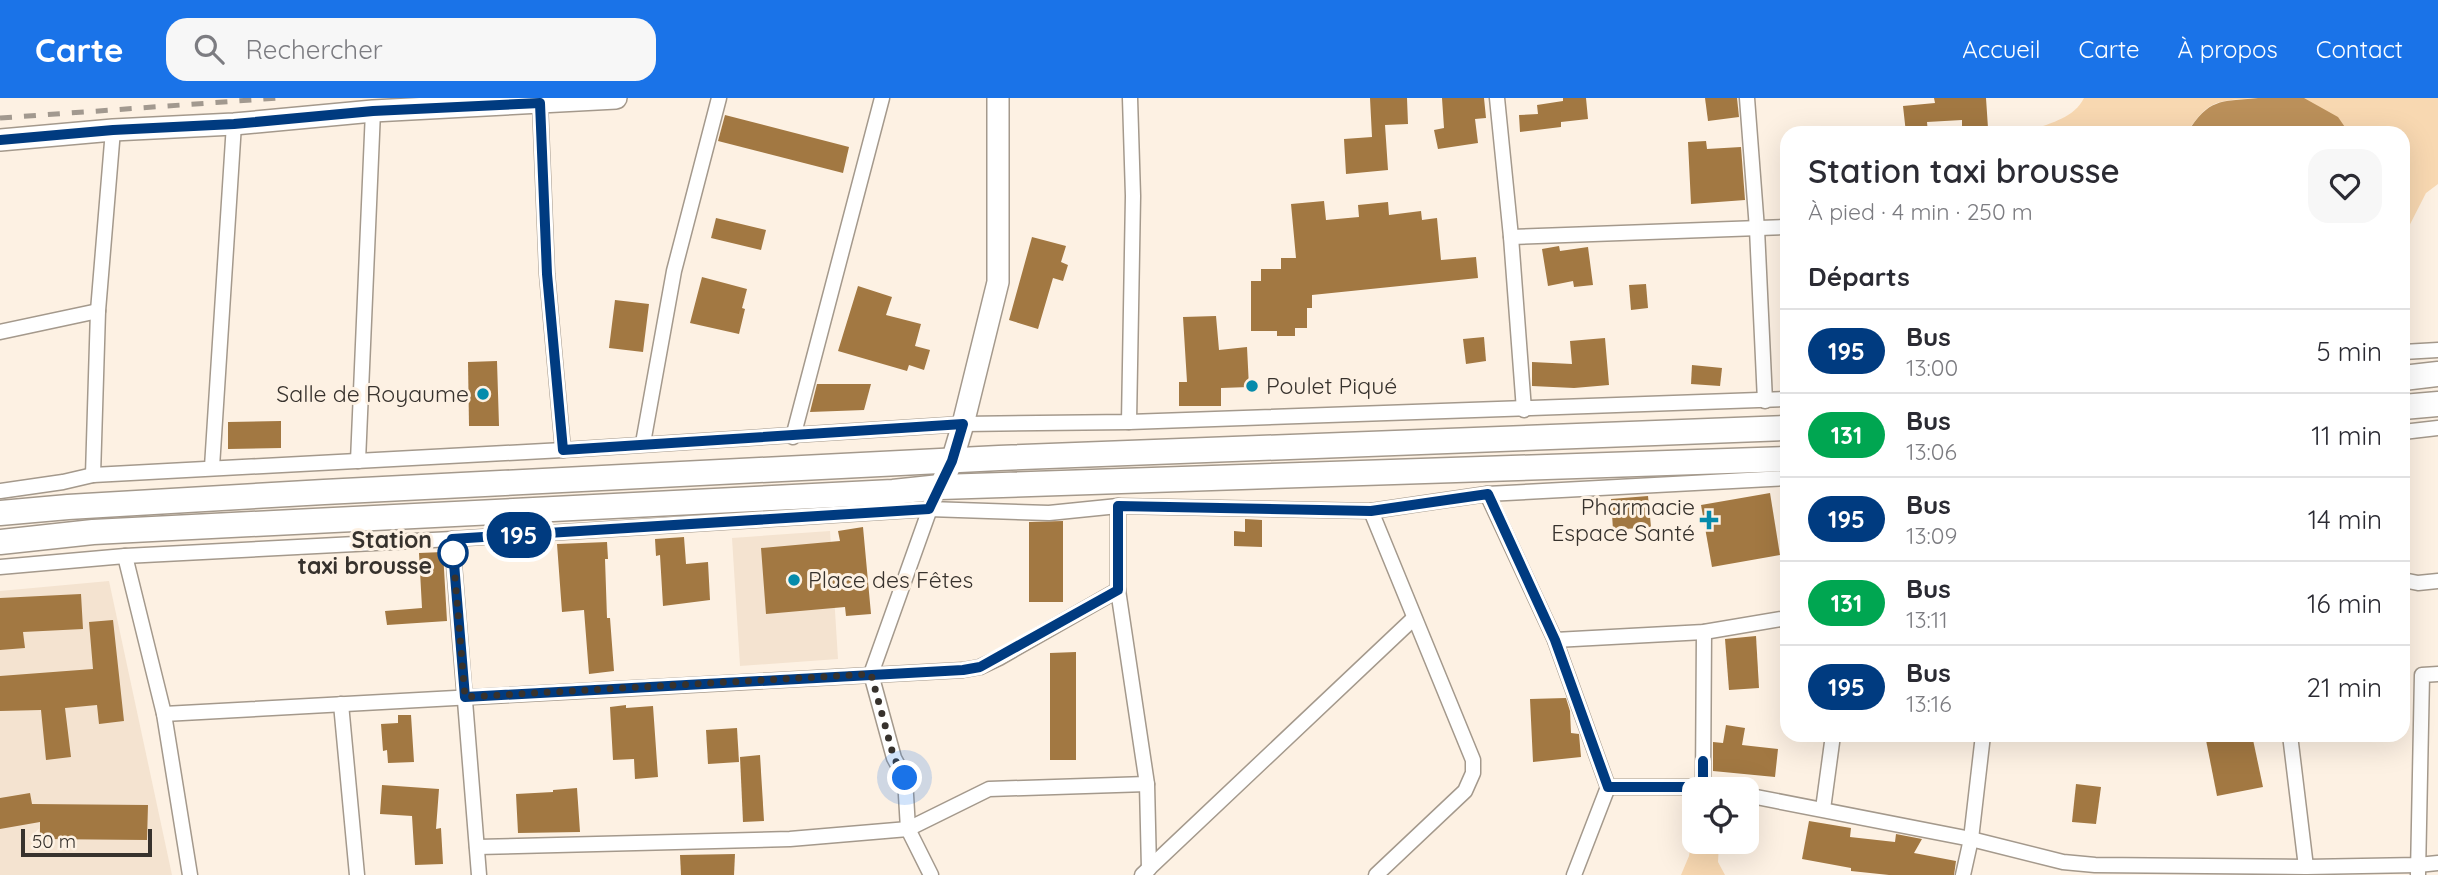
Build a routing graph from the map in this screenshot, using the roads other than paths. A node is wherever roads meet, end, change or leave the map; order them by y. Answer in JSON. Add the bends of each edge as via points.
{"nodes":[{"id":1,"x":616,"y":98,"type":"edge"},
{"id":2,"x":719,"y":98,"type":"edge"},
{"id":3,"x":882,"y":98,"type":"edge"},
{"id":4,"x":998,"y":98,"type":"edge"},
{"id":5,"x":1130,"y":98,"type":"edge"},
{"id":6,"x":1497,"y":98,"type":"edge"},
{"id":7,"x":1747,"y":98,"type":"edge"},
{"id":8,"x":540,"y":103,"type":"junction"},
{"id":9,"x":373,"y":111,"type":"junction"},
{"id":10,"x":234,"y":124,"type":"junction"},
{"id":11,"x":113,"y":130,"type":"junction"},
{"id":12,"x":0,"y":140,"type":"edge"},
{"id":13,"x":1780,"y":227,"type":"edge"},
{"id":14,"x":1757,"y":229,"type":"junction"},
{"id":15,"x":1511,"y":237,"type":"junction"},
{"id":16,"x":98,"y":311,"type":"junction"},
{"id":17,"x":0,"y":331,"type":"edge"},
{"id":18,"x":2438,"y":350,"type":"edge"},
{"id":19,"x":2410,"y":352,"type":"edge"},
{"id":20,"x":2438,"y":374,"type":"edge"},
{"id":21,"x":2410,"y":377,"type":"edge"},
{"id":22,"x":1780,"y":400,"type":"edge"},
{"id":23,"x":1765,"y":401,"type":"junction"},
{"id":24,"x":2438,"y":404,"type":"edge"},
{"id":25,"x":2410,"y":406,"type":"edge"},
{"id":26,"x":1524,"y":410,"type":"junction"},
{"id":27,"x":1129,"y":422,"type":"junction"},
{"id":28,"x":963,"y":424,"type":"junction"},
{"id":29,"x":1780,"y":428,"type":"edge"},
{"id":30,"x":2438,"y":428,"type":"edge"},
{"id":31,"x":2410,"y":431,"type":"edge"},
{"id":32,"x":793,"y":437,"type":"junction"},
{"id":33,"x":643,"y":443,"type":"junction"},
{"id":34,"x":563,"y":450,"type":"junction"},
{"id":35,"x":1780,"y":458,"type":"edge"},
{"id":36,"x":358,"y":461,"type":"junction"},
{"id":37,"x":952,"y":461,"type":"junction"},
{"id":38,"x":212,"y":467,"type":"junction"},
{"id":39,"x":93,"y":475,"type":"junction"},
{"id":40,"x":1780,"y":478,"type":"edge"},
{"id":41,"x":940,"y":487,"type":"junction"},
{"id":42,"x":0,"y":491,"type":"edge"},
{"id":43,"x":1488,"y":494,"type":"junction"},
{"id":44,"x":1118,"y":506,"type":"junction"},
{"id":45,"x":929,"y":509,"type":"junction"},
{"id":46,"x":1371,"y":511,"type":"junction"},
{"id":47,"x":0,"y":513,"type":"edge"},
{"id":48,"x":452,"y":539,"type":"junction"},
{"id":49,"x":0,"y":542,"type":"edge"},
{"id":50,"x":125,"y":556,"type":"junction"},
{"id":51,"x":0,"y":567,"type":"edge"},
{"id":52,"x":2410,"y":581,"type":"edge"},
{"id":53,"x":2438,"y":581,"type":"edge"},
{"id":54,"x":1118,"y":590,"type":"junction"},
{"id":55,"x":1414,"y":618,"type":"junction"},
{"id":56,"x":1780,"y":619,"type":"edge"},
{"id":57,"x":1704,"y":632,"type":"junction"},
{"id":58,"x":1555,"y":640,"type":"junction"},
{"id":59,"x":871,"y":674,"type":"junction"},
{"id":60,"x":2438,"y":674,"type":"edge"},
{"id":61,"x":465,"y":697,"type":"junction"},
{"id":62,"x":341,"y":704,"type":"junction"},
{"id":63,"x":164,"y":714,"type":"junction"},
{"id":64,"x":1832,"y":742,"type":"edge"},
{"id":65,"x":1982,"y":742,"type":"edge"},
{"id":66,"x":2291,"y":742,"type":"edge"},
{"id":67,"x":1709,"y":777,"type":"edge"},
{"id":68,"x":1147,"y":784,"type":"junction"},
{"id":69,"x":1608,"y":787,"type":"junction"},
{"id":70,"x":1682,"y":788,"type":"edge"},
{"id":71,"x":1759,"y":797,"type":"edge"},
{"id":72,"x":1823,"y":809,"type":"junction"},
{"id":73,"x":908,"y":829,"type":"junction"},
{"id":74,"x":1971,"y":839,"type":"junction"},
{"id":75,"x":477,"y":847,"type":"junction"},
{"id":76,"x":2438,"y":863,"type":"edge"},
{"id":77,"x":2306,"y":867,"type":"junction"},
{"id":78,"x":2418,"y":870,"type":"edge"},
{"id":79,"x":1145,"y":872,"type":"edge"},
{"id":80,"x":190,"y":875,"type":"edge"},
{"id":81,"x":357,"y":875,"type":"edge"},
{"id":82,"x":479,"y":875,"type":"edge"},
{"id":83,"x":931,"y":875,"type":"edge"},
{"id":84,"x":1165,"y":875,"type":"edge"},
{"id":85,"x":1376,"y":875,"type":"edge"},
{"id":86,"x":1574,"y":875,"type":"edge"},
{"id":87,"x":1963,"y":875,"type":"edge"}],
"edges":[{"from":1,"to":8,"type":"main road"},
{"from":2,"to":33,"type":"street","via":[[674,271]]},
{"from":3,"to":32,"type":"street"},
{"from":4,"to":28,"type":"main road","via":[[998,282]]},
{"from":5,"to":27,"type":"street"},
{"from":6,"to":15,"type":"street"},
{"from":7,"to":14,"type":"street"},
{"from":8,"to":9,"type":"main road"},
{"from":8,"to":34,"type":"street","via":[[547,274]]},
{"from":9,"to":10,"type":"main road"},
{"from":9,"to":36,"type":"street"},
{"from":10,"to":11,"type":"main road"},
{"from":10,"to":38,"type":"street"},
{"from":11,"to":12,"type":"main road"},
{"from":11,"to":16,"type":"street"},
{"from":13,"to":14,"type":"street"},
{"from":14,"to":15,"type":"street"},
{"from":14,"to":23,"type":"street"},
{"from":15,"to":26,"type":"street"},
{"from":16,"to":17,"type":"street"},
{"from":16,"to":39,"type":"street"},
{"from":18,"to":19,"type":"street"},
{"from":20,"to":21,"type":"highway"},
{"from":22,"to":23,"type":"street"},
{"from":23,"to":26,"type":"street"},
{"from":24,"to":25,"type":"highway"},
{"from":26,"to":27,"type":"street"},
{"from":27,"to":28,"type":"street"},
{"from":28,"to":32,"type":"street"},
{"from":28,"to":37,"type":"main road"},
{"from":29,"to":37,"type":"highway"},
{"from":30,"to":31,"type":"street"},
{"from":32,"to":33,"type":"street"},
{"from":33,"to":34,"type":"street"},
{"from":34,"to":36,"type":"street"},
{"from":35,"to":41,"type":"highway"},
{"from":36,"to":38,"type":"street"},
{"from":37,"to":41,"type":"main road"},
{"from":37,"to":47,"type":"highway"},
{"from":38,"to":39,"type":"street"},
{"from":39,"to":42,"type":"street"},
{"from":40,"to":43,"type":"street"},
{"from":41,"to":45,"type":"street"},
{"from":41,"to":49,"type":"highway","via":[[107,531]]},
{"from":43,"to":46,"type":"street"},
{"from":43,"to":58,"type":"street"},
{"from":44,"to":45,"type":"street","via":[[1049,513]]},
{"from":44,"to":46,"type":"street"},
{"from":44,"to":54,"type":"street"},
{"from":45,"to":48,"type":"street"},
{"from":45,"to":59,"type":"street"},
{"from":46,"to":55,"type":"street"},
{"from":48,"to":50,"type":"street"},
{"from":48,"to":61,"type":"street"},
{"from":50,"to":51,"type":"street"},
{"from":50,"to":63,"type":"street"},
{"from":52,"to":53,"type":"street"},
{"from":54,"to":59,"type":"street","via":[[980,667]]},
{"from":54,"to":68,"type":"street"},
{"from":55,"to":79,"type":"street"},
{"from":55,"to":85,"type":"street","via":[[1473,760],[1474,774],[1465,791]]},
{"from":56,"to":57,"type":"street"},
{"from":57,"to":58,"type":"street"},
{"from":57,"to":67,"type":"street"},
{"from":58,"to":69,"type":"street"},
{"from":59,"to":61,"type":"street"},
{"from":59,"to":73,"type":"street","via":[[894,758],[905,778]]},
{"from":60,"to":78,"type":"street","via":[[2422,675]]},
{"from":61,"to":62,"type":"street"},
{"from":61,"to":75,"type":"street"},
{"from":62,"to":63,"type":"street"},
{"from":62,"to":81,"type":"street"},
{"from":63,"to":80,"type":"street"},
{"from":64,"to":72,"type":"street"},
{"from":65,"to":74,"type":"street"},
{"from":66,"to":77,"type":"street"},
{"from":68,"to":73,"type":"street","via":[[989,789]]},
{"from":68,"to":79,"type":"street"},
{"from":69,"to":70,"type":"street"},
{"from":69,"to":86,"type":"street"},
{"from":71,"to":72,"type":"street"},
{"from":72,"to":74,"type":"street"},
{"from":73,"to":75,"type":"street","via":[[790,839]]},
{"from":73,"to":83,"type":"street"},
{"from":74,"to":77,"type":"street","via":[[2073,863]]},
{"from":74,"to":87,"type":"street"},
{"from":75,"to":82,"type":"street"},
{"from":76,"to":78,"type":"street"},
{"from":77,"to":78,"type":"street"},
{"from":79,"to":84,"type":"street"}]}
